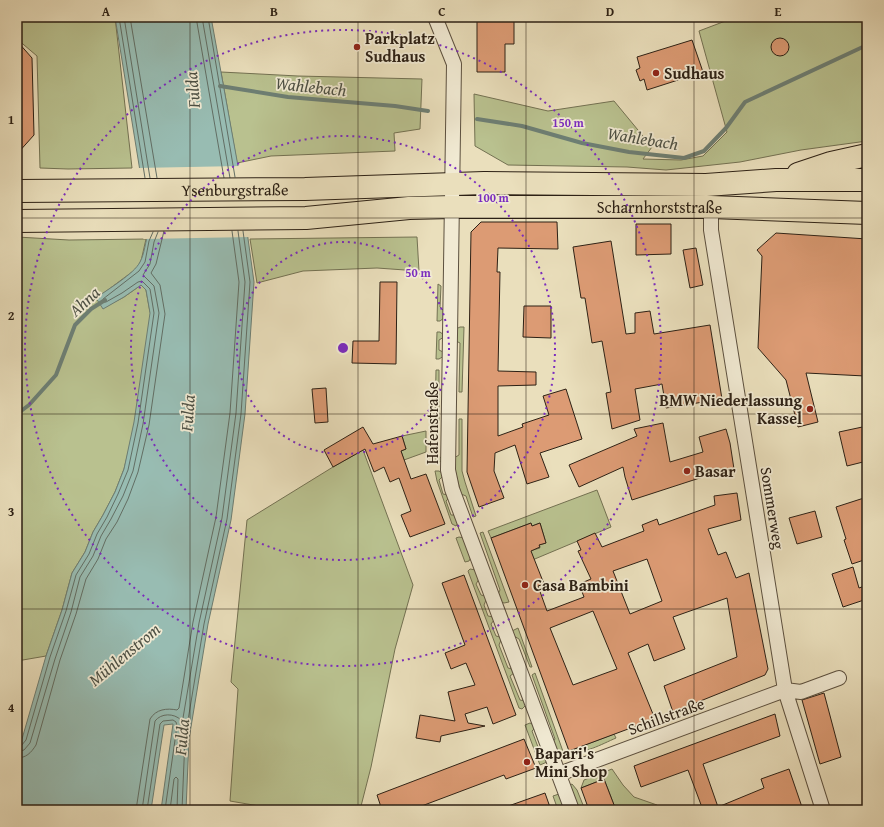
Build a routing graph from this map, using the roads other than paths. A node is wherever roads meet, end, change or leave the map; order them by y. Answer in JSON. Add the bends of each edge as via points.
{"nodes":[{"id":1,"x":434,"y":17,"type":"edge"},
{"id":2,"x":867,"y":155,"type":"edge"},
{"id":3,"x":776,"y":180,"type":"junction"},
{"id":4,"x":867,"y":180,"type":"edge"},
{"id":5,"x":453,"y":184,"type":"junction"},
{"id":6,"x":17,"y":191,"type":"edge"},
{"id":7,"x":452,"y":207,"type":"junction"},
{"id":8,"x":711,"y":207,"type":"junction"},
{"id":9,"x":867,"y":213,"type":"edge"},
{"id":10,"x":17,"y":221,"type":"edge"},
{"id":11,"x":839,"y":678,"type":"dead end"},
{"id":12,"x":785,"y":690,"type":"junction"},
{"id":13,"x":559,"y":774,"type":"junction"},
{"id":14,"x":572,"y":810,"type":"edge"},
{"id":15,"x":823,"y":810,"type":"edge"}],
"edges":[{"from":1,"to":5,"type":"street","name":"Hafenstraße","via":[[454,64]]},
{"from":2,"to":3,"type":"main road"},
{"from":3,"to":4,"type":"main road","name":"Scharnhorststraße"},
{"from":3,"to":5,"type":"main road","name":"Scharnhorststraße","via":[[698,185]]},
{"from":5,"to":6,"type":"main road","name":"Ysenburgstraße","via":[[305,189]]},
{"from":5,"to":7,"type":"street","name":"Hafenstraße"},
{"from":7,"to":8,"type":"main road","name":"Scharnhorststraße"},
{"from":7,"to":10,"type":"main road","name":"Ysenburgstraße","via":[[409,208],[306,218]]},
{"from":7,"to":13,"type":"street","name":"Hafenstraße","via":[[448,470],[452,489]]},
{"from":8,"to":9,"type":"main road","name":"Scharnhorststraße"},
{"from":8,"to":12,"type":"street","name":"Sommerweg","via":[[711,230]]},
{"from":11,"to":12,"type":"street","via":[[801,692]]},
{"from":12,"to":13,"type":"street","name":"Schillstraße"},
{"from":12,"to":15,"type":"street","name":"Sommerweg"},
{"from":13,"to":14,"type":"street","name":"Hafenstraße"}]}
